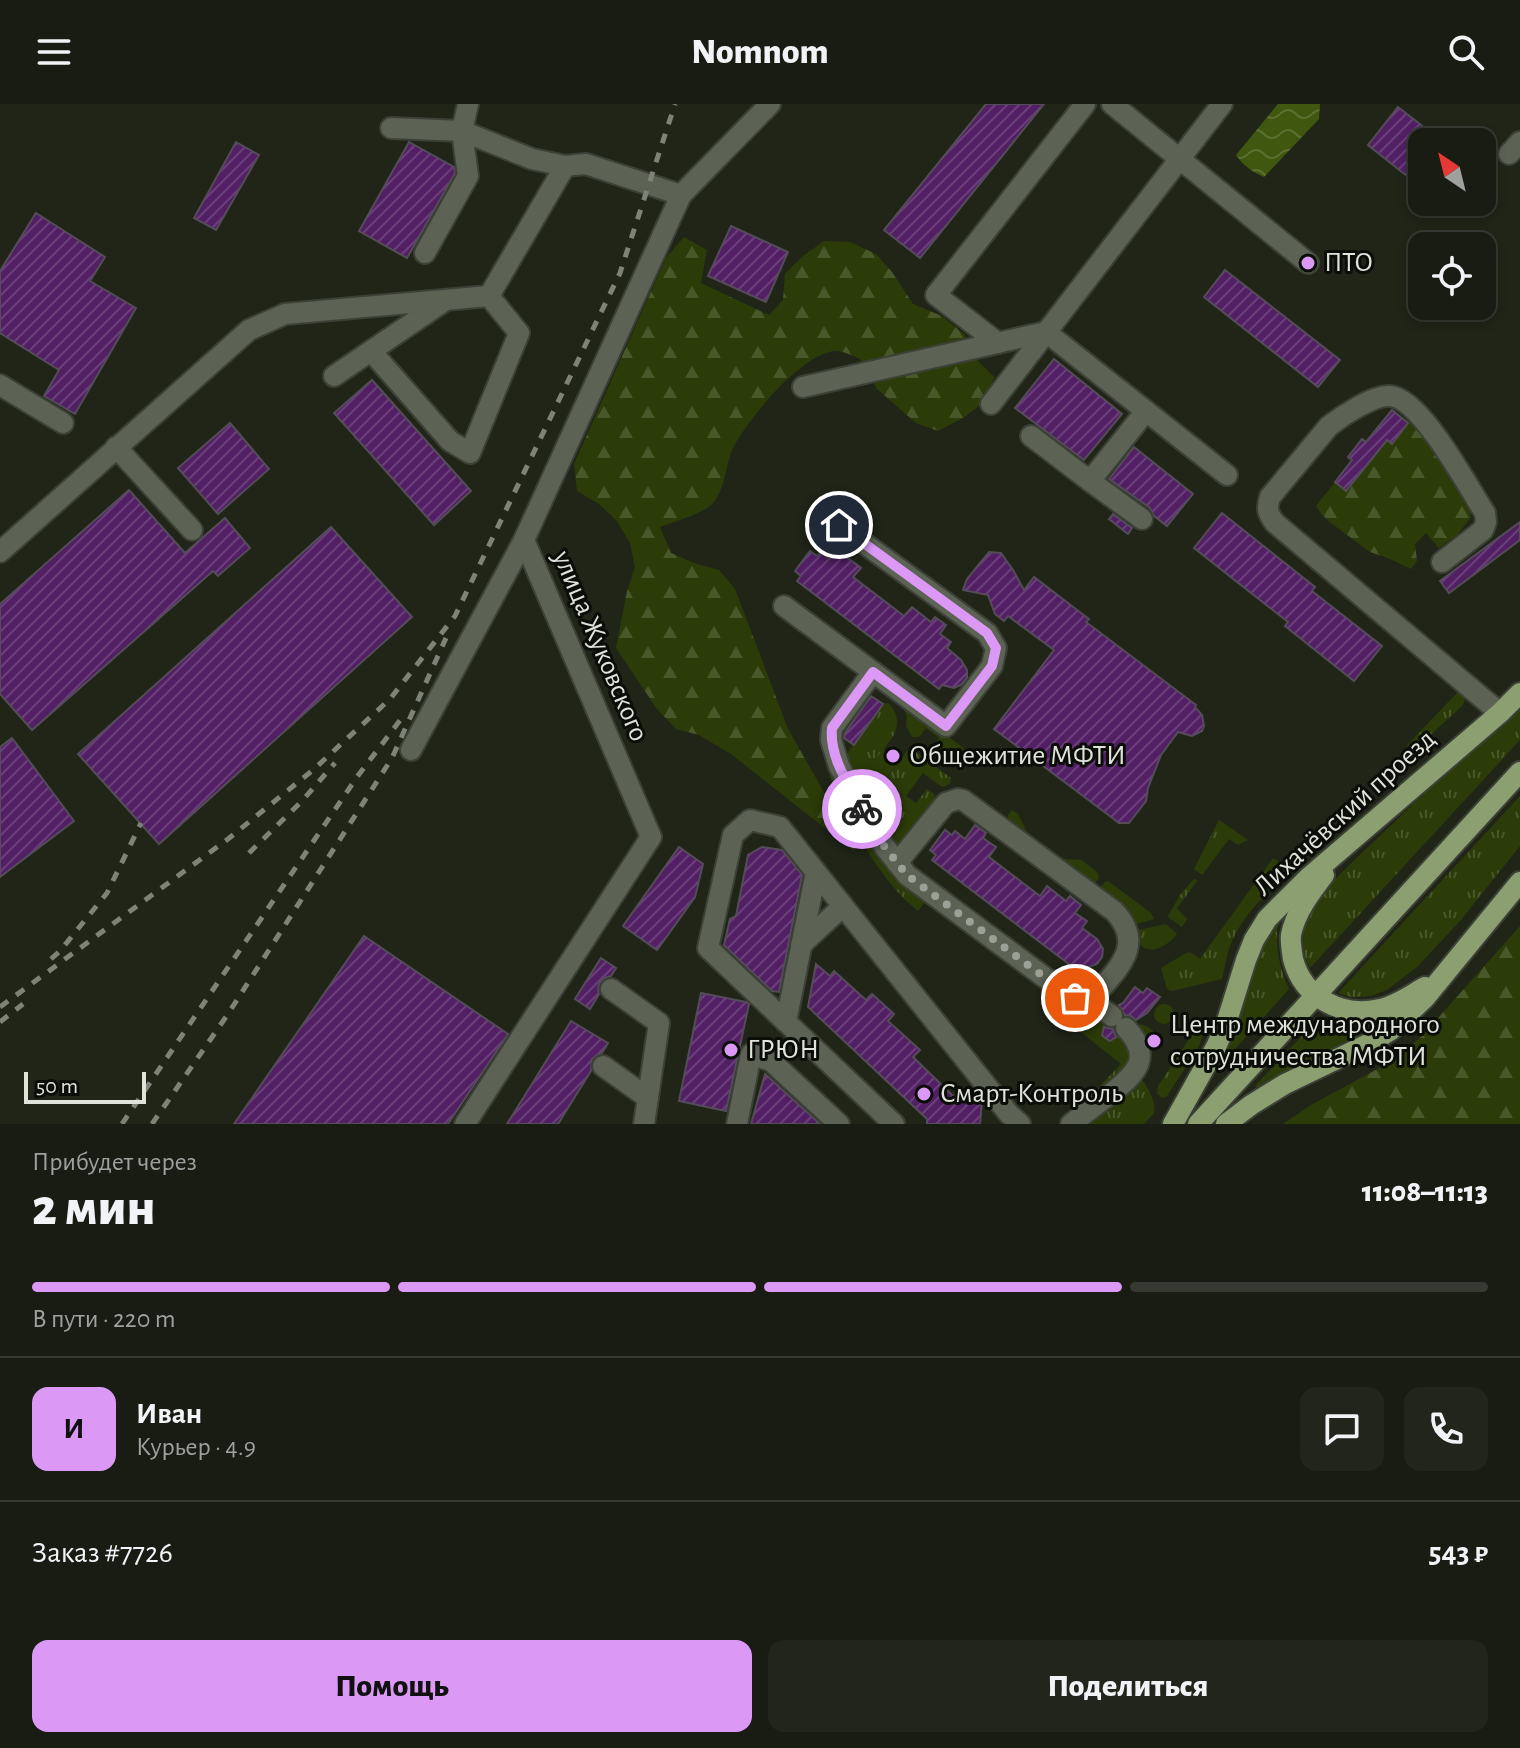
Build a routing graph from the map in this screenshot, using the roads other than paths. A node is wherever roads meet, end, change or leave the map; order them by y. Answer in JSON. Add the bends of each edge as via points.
{"nodes":[{"id":1,"x":468,"y":104,"type":"edge"},
{"id":2,"x":770,"y":104,"type":"edge"},
{"id":3,"x":1085,"y":104,"type":"edge"},
{"id":4,"x":1112,"y":104,"type":"edge"},
{"id":5,"x":1222,"y":104,"type":"edge"},
{"id":6,"x":391,"y":128,"type":"dead end"},
{"id":7,"x":462,"y":131,"type":"junction"},
{"id":8,"x":1180,"y":159,"type":"junction"},
{"id":9,"x":565,"y":166,"type":"junction"},
{"id":10,"x":681,"y":195,"type":"junction"},
{"id":11,"x":425,"y":253,"type":"dead end"},
{"id":12,"x":1308,"y":263,"type":"dead end"},
{"id":13,"x":489,"y":296,"type":"junction"},
{"id":14,"x":447,"y":300,"type":"junction"},
{"id":15,"x":1046,"y":332,"type":"junction"},
{"id":16,"x":998,"y":343,"type":"junction"},
{"id":17,"x":371,"y":351,"type":"junction"},
{"id":18,"x":334,"y":376,"type":"dead end"},
{"id":19,"x":0,"y":385,"type":"edge"},
{"id":20,"x":803,"y":387,"type":"dead end"},
{"id":21,"x":991,"y":404,"type":"dead end"},
{"id":22,"x":1146,"y":411,"type":"junction"},
{"id":23,"x":63,"y":423,"type":"dead end"},
{"id":24,"x":1031,"y":436,"type":"dead end"},
{"id":25,"x":116,"y":447,"type":"junction"},
{"id":26,"x":1227,"y":475,"type":"dead end"},
{"id":27,"x":1090,"y":481,"type":"junction"},
{"id":28,"x":1142,"y":519,"type":"dead end"},
{"id":29,"x":839,"y":525,"type":"dead end"},
{"id":30,"x":192,"y":530,"type":"dead end"},
{"id":31,"x":524,"y":540,"type":"junction"},
{"id":32,"x":0,"y":552,"type":"edge"},
{"id":33,"x":1442,"y":562,"type":"dead end"},
{"id":34,"x":784,"y":606,"type":"dead end"},
{"id":35,"x":873,"y":672,"type":"junction"},
{"id":36,"x":1520,"y":693,"type":"edge"},
{"id":37,"x":1500,"y":713,"type":"junction"},
{"id":38,"x":411,"y":750,"type":"dead end"},
{"id":39,"x":1520,"y":772,"type":"edge"},
{"id":40,"x":1345,"y":846,"type":"junction"},
{"id":41,"x":897,"y":863,"type":"junction"},
{"id":42,"x":816,"y":872,"type":"junction"},
{"id":43,"x":1520,"y":882,"type":"edge"},
{"id":44,"x":843,"y":906,"type":"junction"},
{"id":45,"x":801,"y":945,"type":"junction"},
{"id":46,"x":1440,"y":978,"type":"junction"},
{"id":47,"x":611,"y":989,"type":"dead end"},
{"id":48,"x":1315,"y":996,"type":"junction"},
{"id":49,"x":1091,"y":1001,"type":"junction"},
{"id":50,"x":786,"y":1022,"type":"junction"},
{"id":51,"x":603,"y":1066,"type":"dead end"},
{"id":52,"x":648,"y":1098,"type":"junction"},
{"id":53,"x":465,"y":1124,"type":"edge"},
{"id":54,"x":644,"y":1124,"type":"edge"},
{"id":55,"x":737,"y":1124,"type":"edge"},
{"id":56,"x":839,"y":1124,"type":"edge"},
{"id":57,"x":894,"y":1124,"type":"edge"},
{"id":58,"x":1020,"y":1124,"type":"edge"},
{"id":59,"x":1071,"y":1124,"type":"edge"},
{"id":60,"x":1173,"y":1124,"type":"edge"},
{"id":61,"x":1198,"y":1124,"type":"edge"},
{"id":62,"x":1226,"y":1124,"type":"edge"}],
"edges":[{"from":1,"to":7,"type":"street"},
{"from":2,"to":10,"type":"street","name":"улица Жуковского"},
{"from":3,"to":16,"type":"street","via":[[936,295]]},
{"from":4,"to":8,"type":"street"},
{"from":5,"to":8,"type":"street"},
{"from":6,"to":7,"type":"street"},
{"from":7,"to":9,"type":"street"},
{"from":7,"to":11,"type":"street","via":[[468,176]]},
{"from":8,"to":12,"type":"street"},
{"from":8,"to":15,"type":"street"},
{"from":9,"to":10,"type":"street","via":[[586,164]]},
{"from":9,"to":13,"type":"street"},
{"from":10,"to":31,"type":"street","name":"улица Жуковского"},
{"from":13,"to":14,"type":"street"},
{"from":13,"to":17,"type":"street","via":[[519,333],[470,453],[450,441]]},
{"from":14,"to":17,"type":"street"},
{"from":14,"to":25,"type":"street","via":[[285,314],[249,330]]},
{"from":15,"to":16,"type":"street"},
{"from":15,"to":21,"type":"street"},
{"from":15,"to":22,"type":"street"},
{"from":16,"to":20,"type":"street"},
{"from":17,"to":18,"type":"street"},
{"from":19,"to":23,"type":"street"},
{"from":22,"to":26,"type":"street"},
{"from":22,"to":27,"type":"street"},
{"from":24,"to":27,"type":"street"},
{"from":25,"to":30,"type":"street"},
{"from":25,"to":32,"type":"street"},
{"from":27,"to":28,"type":"street"},
{"from":29,"to":35,"type":"street","via":[[987,633],[996,648],[992,666],[946,726]]},
{"from":31,"to":38,"type":"street"},
{"from":31,"to":53,"type":"street","name":"улица Жуковского","via":[[651,837]]},
{"from":33,"to":37,"type":"street","via":[[1483,530],[1485,513],[1419,413],[1390,396],[1329,426],[1266,507],[1275,523]]},
{"from":34,"to":35,"type":"street"},
{"from":35,"to":41,"type":"street","via":[[832,728],[831,740],[870,824]]},
{"from":36,"to":37,"type":"main road","name":"Лихачёвский проезд"},
{"from":37,"to":40,"type":"main road","name":"Лихачёвский проезд"},
{"from":39,"to":48,"type":"main road"},
{"from":40,"to":48,"type":"main road","via":[[1311,893],[1291,936],[1296,970]]},
{"from":40,"to":60,"type":"main road","name":"Лихачёвский проезд","via":[[1288,897],[1254,940],[1216,1047]]},
{"from":41,"to":49,"type":"street","via":[[1063,991]]},
{"from":41,"to":49,"type":"street","via":[[946,803],[963,800],[1124,923],[1127,957]]},
{"from":42,"to":44,"type":"street"},
{"from":42,"to":45,"type":"street"},
{"from":42,"to":50,"type":"street","via":[[780,827],[750,820],[733,835],[708,948]]},
{"from":43,"to":46,"type":"main road"},
{"from":44,"to":45,"type":"street"},
{"from":44,"to":58,"type":"street"},
{"from":45,"to":50,"type":"street"},
{"from":46,"to":48,"type":"main road","via":[[1382,1009],[1341,1009]]},
{"from":46,"to":62,"type":"main road","via":[[1391,1030],[1285,1084]]},
{"from":47,"to":52,"type":"street","via":[[659,1023]]},
{"from":48,"to":61,"type":"main road"},
{"from":49,"to":59,"type":"street","via":[[1138,1045],[1139,1066]]},
{"from":50,"to":57,"type":"street"},
{"from":51,"to":52,"type":"street"},
{"from":52,"to":54,"type":"street"},
{"from":55,"to":56,"type":"street","via":[[751,1054],[771,1061]]}]}
